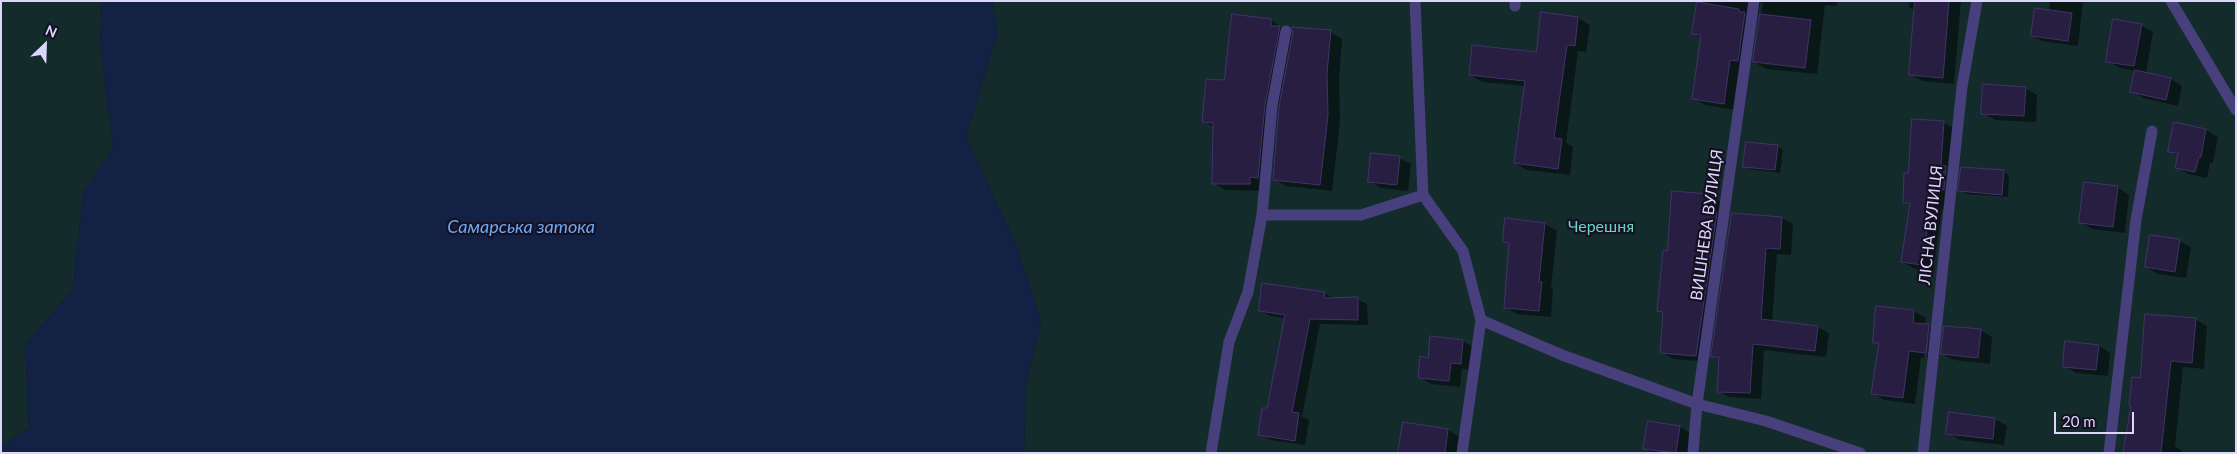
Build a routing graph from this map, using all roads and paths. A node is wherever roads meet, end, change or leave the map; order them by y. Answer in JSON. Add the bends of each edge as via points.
{"nodes":[{"id":1,"x":1415,"y":1,"type":"edge"},
{"id":2,"x":1754,"y":1,"type":"edge"},
{"id":3,"x":1977,"y":1,"type":"edge"},
{"id":4,"x":2171,"y":1,"type":"edge"},
{"id":5,"x":1286,"y":31,"type":"dead end"},
{"id":6,"x":2236,"y":110,"type":"edge"},
{"id":7,"x":2152,"y":131,"type":"dead end"},
{"id":8,"x":1423,"y":195,"type":"junction"},
{"id":9,"x":1262,"y":216,"type":"junction"},
{"id":10,"x":1481,"y":320,"type":"junction"},
{"id":11,"x":1697,"y":404,"type":"junction"},
{"id":12,"x":1211,"y":453,"type":"edge"},
{"id":13,"x":1462,"y":453,"type":"edge"},
{"id":14,"x":1693,"y":453,"type":"edge"},
{"id":15,"x":1860,"y":453,"type":"edge"},
{"id":16,"x":1922,"y":453,"type":"edge"},
{"id":17,"x":2109,"y":453,"type":"edge"}],
"edges":[{"from":1,"to":8,"type":"lane"},
{"from":2,"to":11,"type":"lane","name":"ВИШНЕВА ВУЛИЦЯ"},
{"from":3,"to":16,"type":"lane","name":"ЛІСНА ВУЛИЦЯ","via":[[1962,87]]},
{"from":4,"to":6,"type":"lane"},
{"from":5,"to":9,"type":"lane","via":[[1272,106]]},
{"from":7,"to":17,"type":"lane","via":[[2136,220]]},
{"from":8,"to":9,"type":"lane","via":[[1360,215]]},
{"from":8,"to":10,"type":"lane","via":[[1463,250]]},
{"from":9,"to":12,"type":"lane","via":[[1248,292],[1229,342]]},
{"from":10,"to":11,"type":"lane","via":[[1562,355]]},
{"from":10,"to":13,"type":"lane"},
{"from":11,"to":14,"type":"lane","name":"ВИШНЕВА ВУЛИЦЯ"},
{"from":11,"to":15,"type":"lane","via":[[1766,421]]}]}
